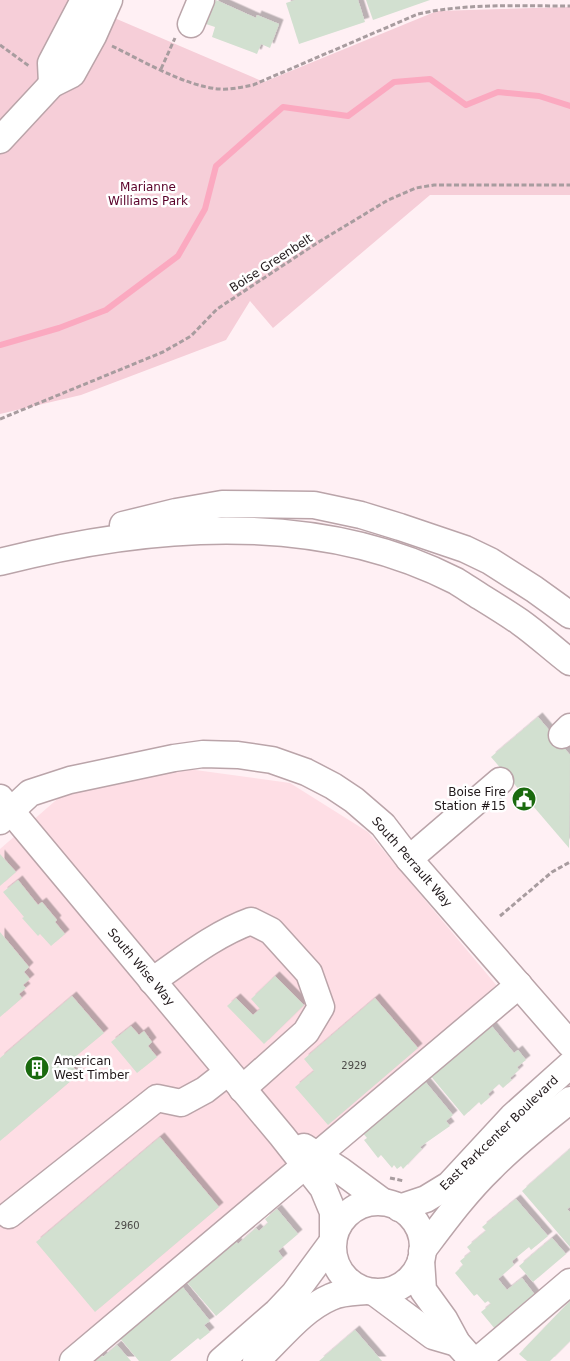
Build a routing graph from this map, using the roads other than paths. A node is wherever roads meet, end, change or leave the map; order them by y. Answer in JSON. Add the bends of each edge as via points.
{"nodes":[{"id":1,"x":84,"y":0,"type":"edge"},
{"id":2,"x":109,"y":0,"type":"edge"},
{"id":3,"x":201,"y":0,"type":"edge"},
{"id":4,"x":191,"y":24,"type":"road end"},
{"id":5,"x":52,"y":84,"type":"junction"},
{"id":6,"x":0,"y":140,"type":"edge"},
{"id":7,"x":44,"y":551,"type":"junction"},
{"id":8,"x":0,"y":562,"type":"edge"},
{"id":9,"x":570,"y":615,"type":"edge"},
{"id":10,"x":570,"y":662,"type":"edge"},
{"id":11,"x":500,"y":782,"type":"dead end"},
{"id":12,"x":3,"y":810,"type":"edge"},
{"id":13,"x":410,"y":859,"type":"junction"},
{"id":14,"x":152,"y":981,"type":"junction"},
{"id":15,"x":519,"y":985,"type":"junction"},
{"id":16,"x":570,"y":1044,"type":"edge"},
{"id":17,"x":570,"y":1065,"type":"edge"},
{"id":18,"x":235,"y":1080,"type":"junction"},
{"id":19,"x":570,"y":1100,"type":"edge"},
{"id":20,"x":311,"y":1160,"type":"junction"},
{"id":21,"x":391,"y":1205,"type":"junction"},
{"id":22,"x":9,"y":1215,"type":"dead end"},
{"id":23,"x":333,"y":1241,"type":"junction"},
{"id":24,"x":421,"y":1255,"type":"junction"},
{"id":25,"x":570,"y":1282,"type":"edge"},
{"id":26,"x":370,"y":1291,"type":"junction"},
{"id":27,"x":465,"y":1352,"type":"edge"},
{"id":28,"x":73,"y":1361,"type":"edge"},
{"id":29,"x":221,"y":1361,"type":"edge"},
{"id":30,"x":256,"y":1361,"type":"edge"},
{"id":31,"x":478,"y":1361,"type":"edge"}],
"edges":[{"from":1,"to":5,"type":"street","via":[[51,63]]},
{"from":2,"to":5,"type":"street","via":[[72,74]]},
{"from":3,"to":4,"type":"street"},
{"from":5,"to":6,"type":"street"},
{"from":7,"to":8,"type":"street"},
{"from":7,"to":9,"type":"street","via":[[101,530],[222,504],[314,506],[368,518],[465,549],[490,561]]},
{"from":7,"to":10,"type":"street","via":[[108,539],[212,530],[258,530],[340,540],[417,564],[456,581],[521,622]]},
{"from":11,"to":13,"type":"street"},
{"from":12,"to":13,"type":"street","name":"South Perrault Way","via":[[30,794],[70,780],[174,758],[203,754],[238,755],[272,760],[333,786],[383,826]]},
{"from":12,"to":14,"type":"street","name":"South Wise Way"},
{"from":13,"to":15,"type":"street","name":"South Perrault Way"},
{"from":14,"to":18,"type":"street","name":"South Wise Way"},
{"from":14,"to":18,"type":"street","via":[[208,942],[252,921],[271,931],[309,973],[321,1007],[306,1032]]},
{"from":15,"to":16,"type":"street","name":"South Perrault Way"},
{"from":15,"to":20,"type":"street"},
{"from":17,"to":21,"type":"street","name":"East Parkcenter Boulevard","via":[[512,1117],[448,1185],[426,1199]]},
{"from":18,"to":20,"type":"street","name":"South Wise Way","via":[[282,1136]]},
{"from":18,"to":22,"type":"street","via":[[205,1090],[181,1103],[157,1098]]},
{"from":19,"to":24,"type":"street","name":"East Parkcenter Boulevard","via":[[491,1168],[453,1210]]},
{"from":20,"to":21,"type":"street","name":"South Wise Way"},
{"from":20,"to":23,"type":"street","name":"South Wise Way","via":[[333,1212]]},
{"from":20,"to":28,"type":"street"},
{"from":21,"to":23,"type":"street","via":[[372,1203],[350,1212],[336,1230]]},
{"from":21,"to":24,"type":"street","via":[[408,1214],[416,1224],[421,1234]]},
{"from":23,"to":26,"type":"street","via":[[339,1271],[346,1280]]},
{"from":23,"to":29,"type":"street","via":[[277,1312]]},
{"from":24,"to":26,"type":"street","via":[[415,1272],[405,1282],[393,1290]]},
{"from":24,"to":27,"type":"street","via":[[423,1290]]},
{"from":25,"to":31,"type":"street"},
{"from":26,"to":27,"type":"street","via":[[433,1336]]},
{"from":26,"to":30,"type":"street","via":[[332,1296],[313,1307]]}]}
